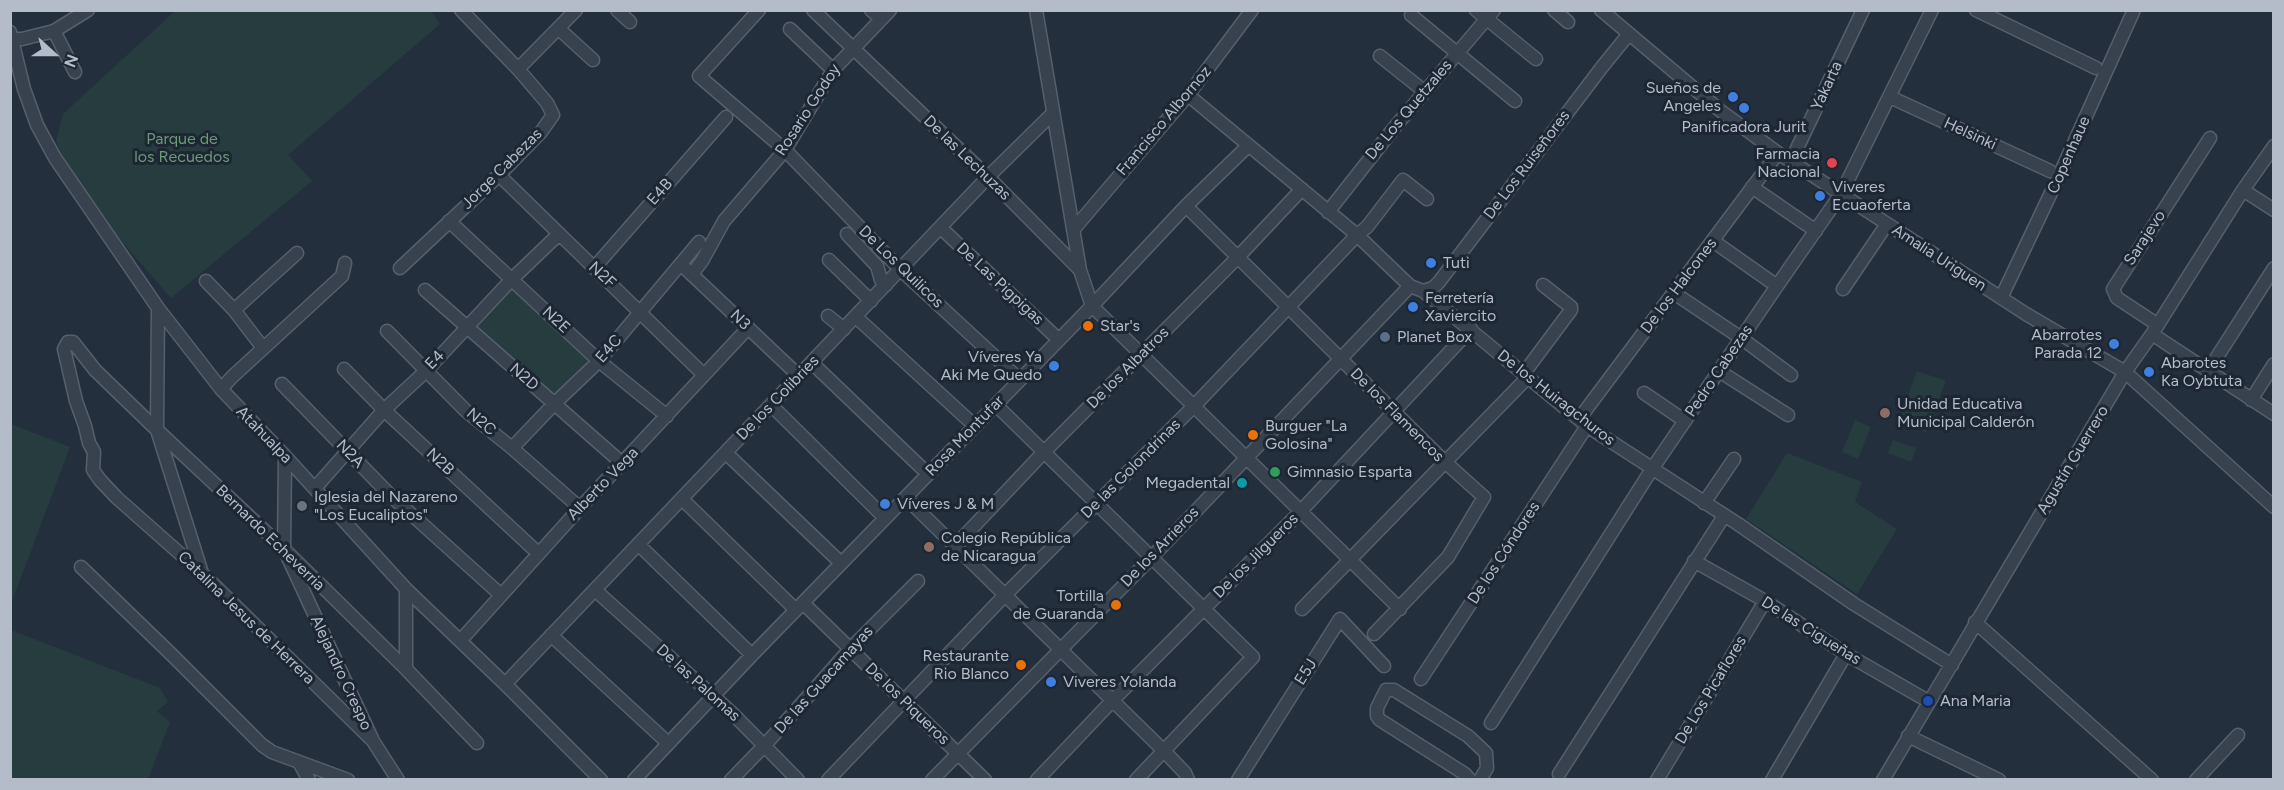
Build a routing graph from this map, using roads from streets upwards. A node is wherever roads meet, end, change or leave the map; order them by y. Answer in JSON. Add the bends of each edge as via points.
{"nodes":[{"id":1,"x":88,"y":10,"type":"edge"},
{"id":2,"x":460,"y":10,"type":"edge"},
{"id":3,"x":576,"y":10,"type":"edge"},
{"id":4,"x":617,"y":10,"type":"edge"},
{"id":5,"x":759,"y":10,"type":"edge"},
{"id":6,"x":813,"y":10,"type":"edge"},
{"id":7,"x":1036,"y":10,"type":"edge"},
{"id":8,"x":1252,"y":10,"type":"edge"},
{"id":9,"x":1476,"y":10,"type":"edge"},
{"id":10,"x":1554,"y":10,"type":"edge"},
{"id":11,"x":1601,"y":10,"type":"edge"},
{"id":12,"x":1863,"y":10,"type":"edge"},
{"id":13,"x":1932,"y":10,"type":"edge"},
{"id":14,"x":1976,"y":10,"type":"edge"},
{"id":15,"x":2134,"y":10,"type":"edge"},
{"id":16,"x":881,"y":13,"type":"edge"},
{"id":17,"x":1411,"y":15,"type":"dead end"},
{"id":18,"x":1490,"y":15,"type":"edge"},
{"id":19,"x":630,"y":22,"type":"dead end"},
{"id":20,"x":1568,"y":22,"type":"dead end"},
{"id":21,"x":558,"y":28,"type":"junction"},
{"id":22,"x":789,"y":29,"type":"dead end"},
{"id":23,"x":54,"y":31,"type":"junction"},
{"id":24,"x":11,"y":35,"type":"edge"},
{"id":25,"x":1628,"y":35,"type":"junction"},
{"id":26,"x":853,"y":47,"type":"junction"},
{"id":27,"x":1457,"y":54,"type":"junction"},
{"id":28,"x":1380,"y":56,"type":"dead end"},
{"id":29,"x":1536,"y":59,"type":"dead end"},
{"id":30,"x":594,"y":60,"type":"dead end"},
{"id":31,"x":2096,"y":68,"type":"dead end"},
{"id":32,"x":518,"y":69,"type":"junction"},
{"id":33,"x":833,"y":70,"type":"junction"},
{"id":34,"x":75,"y":72,"type":"dead end"},
{"id":35,"x":1424,"y":91,"type":"junction"},
{"id":36,"x":1188,"y":95,"type":"junction"},
{"id":37,"x":1890,"y":97,"type":"junction"},
{"id":38,"x":1515,"y":101,"type":"dead end"},
{"id":39,"x":1053,"y":113,"type":"junction"},
{"id":40,"x":726,"y":117,"type":"dead end"},
{"id":41,"x":2210,"y":138,"type":"dead end"},
{"id":42,"x":1248,"y":146,"type":"junction"},
{"id":43,"x":2274,"y":146,"type":"edge"},
{"id":44,"x":785,"y":150,"type":"junction"},
{"id":45,"x":1778,"y":153,"type":"junction"},
{"id":46,"x":1791,"y":161,"type":"junction"},
{"id":47,"x":2050,"y":171,"type":"dead end"},
{"id":48,"x":499,"y":175,"type":"junction"},
{"id":49,"x":988,"y":177,"type":"junction"},
{"id":50,"x":1752,"y":187,"type":"junction"},
{"id":51,"x":1302,"y":189,"type":"junction"},
{"id":52,"x":2243,"y":190,"type":"junction"},
{"id":53,"x":1841,"y":194,"type":"junction"},
{"id":54,"x":1427,"y":199,"type":"dead end"},
{"id":55,"x":1186,"y":206,"type":"junction"},
{"id":56,"x":2274,"y":210,"type":"edge"},
{"id":57,"x":1328,"y":212,"type":"junction"},
{"id":58,"x":449,"y":220,"type":"junction"},
{"id":59,"x":1887,"y":224,"type":"junction"},
{"id":60,"x":941,"y":228,"type":"junction"},
{"id":61,"x":1073,"y":230,"type":"junction"},
{"id":62,"x":1816,"y":231,"type":"junction"},
{"id":63,"x":848,"y":234,"type":"dead end"},
{"id":64,"x":558,"y":235,"type":"junction"},
{"id":65,"x":1357,"y":235,"type":"junction"},
{"id":66,"x":1713,"y":241,"type":"junction"},
{"id":67,"x":699,"y":242,"type":"dead end"},
{"id":68,"x":297,"y":253,"type":"dead end"},
{"id":69,"x":1238,"y":257,"type":"junction"},
{"id":70,"x":829,"y":260,"type":"dead end"},
{"id":71,"x":345,"y":263,"type":"dead end"},
{"id":72,"x":681,"y":264,"type":"junction"},
{"id":73,"x":400,"y":268,"type":"dead end"},
{"id":74,"x":594,"y":268,"type":"junction"},
{"id":75,"x":2274,"y":268,"type":"edge"},
{"id":76,"x":901,"y":270,"type":"junction"},
{"id":77,"x":1080,"y":270,"type":"junction"},
{"id":78,"x":692,"y":274,"type":"junction"},
{"id":79,"x":512,"y":279,"type":"junction"},
{"id":80,"x":206,"y":281,"type":"dead end"},
{"id":81,"x":886,"y":285,"type":"junction"},
{"id":82,"x":1543,"y":285,"type":"dead end"},
{"id":83,"x":1777,"y":285,"type":"junction"},
{"id":84,"x":1410,"y":286,"type":"junction"},
{"id":85,"x":1843,"y":289,"type":"dead end"},
{"id":86,"x":425,"y":290,"type":"dead end"},
{"id":87,"x":1424,"y":291,"type":"junction"},
{"id":88,"x":1674,"y":293,"type":"junction"},
{"id":89,"x":2001,"y":298,"type":"junction"},
{"id":90,"x":871,"y":301,"type":"junction"},
{"id":91,"x":1092,"y":306,"type":"junction"},
{"id":92,"x":158,"y":308,"type":"junction"},
{"id":93,"x":1289,"y":308,"type":"junction"},
{"id":94,"x":234,"y":310,"type":"junction"},
{"id":95,"x":641,"y":312,"type":"junction"},
{"id":96,"x":828,"y":316,"type":"dead end"},
{"id":97,"x":856,"y":317,"type":"junction"},
{"id":98,"x":466,"y":327,"type":"junction"},
{"id":99,"x":748,"y":328,"type":"junction"},
{"id":100,"x":844,"y":329,"type":"junction"},
{"id":101,"x":1471,"y":329,"type":"junction"},
{"id":102,"x":2155,"y":330,"type":"junction"},
{"id":103,"x":387,"y":331,"type":"dead end"},
{"id":104,"x":1741,"y":338,"type":"junction"},
{"id":105,"x":1059,"y":340,"type":"junction"},
{"id":106,"x":262,"y":348,"type":"junction"},
{"id":107,"x":64,"y":349,"type":"joint"},
{"id":108,"x":1142,"y":354,"type":"junction"},
{"id":109,"x":1340,"y":359,"type":"junction"},
{"id":110,"x":599,"y":361,"type":"junction"},
{"id":111,"x":812,"y":363,"type":"junction"},
{"id":112,"x":2274,"y":363,"type":"edge"},
{"id":113,"x":344,"y":369,"type":"dead end"},
{"id":114,"x":427,"y":370,"type":"junction"},
{"id":115,"x":1719,"y":371,"type":"junction"},
{"id":116,"x":2208,"y":371,"type":"junction"},
{"id":117,"x":2125,"y":372,"type":"junction"},
{"id":118,"x":704,"y":375,"type":"junction"},
{"id":119,"x":1526,"y":375,"type":"junction"},
{"id":120,"x":1791,"y":375,"type":"dead end"},
{"id":121,"x":799,"y":376,"type":"junction"},
{"id":122,"x":1020,"y":380,"type":"junction"},
{"id":123,"x":282,"y":384,"type":"dead end"},
{"id":124,"x":221,"y":389,"type":"junction"},
{"id":125,"x":1644,"y":393,"type":"dead end"},
{"id":126,"x":2251,"y":400,"type":"junction"},
{"id":127,"x":555,"y":403,"type":"junction"},
{"id":128,"x":771,"y":405,"type":"junction"},
{"id":129,"x":996,"y":405,"type":"junction"},
{"id":130,"x":1194,"y":406,"type":"junction"},
{"id":131,"x":384,"y":410,"type":"junction"},
{"id":132,"x":1394,"y":412,"type":"junction"},
{"id":133,"x":2274,"y":414,"type":"edge"},
{"id":134,"x":1788,"y":415,"type":"dead end"},
{"id":135,"x":667,"y":416,"type":"junction"},
{"id":136,"x":1684,"y":421,"type":"junction"},
{"id":137,"x":1583,"y":422,"type":"junction"},
{"id":138,"x":975,"y":426,"type":"junction"},
{"id":139,"x":156,"y":430,"type":"junction"},
{"id":140,"x":512,"y":448,"type":"junction"},
{"id":141,"x":346,"y":450,"type":"junction"},
{"id":142,"x":1044,"y":452,"type":"junction"},
{"id":143,"x":726,"y":453,"type":"junction"},
{"id":144,"x":285,"y":456,"type":"junction"},
{"id":145,"x":1246,"y":459,"type":"junction"},
{"id":146,"x":1734,"y":459,"type":"dead end"},
{"id":147,"x":1445,"y":462,"type":"junction"},
{"id":148,"x":623,"y":464,"type":"junction"},
{"id":149,"x":1652,"y":469,"type":"junction"},
{"id":150,"x":928,"y":474,"type":"junction"},
{"id":151,"x":315,"y":488,"type":"junction"},
{"id":152,"x":906,"y":498,"type":"junction"},
{"id":153,"x":682,"y":499,"type":"junction"},
{"id":154,"x":1096,"y":503,"type":"junction"},
{"id":155,"x":1704,"y":503,"type":"junction"},
{"id":156,"x":2274,"y":507,"type":"edge"},
{"id":157,"x":580,"y":508,"type":"junction"},
{"id":158,"x":1300,"y":512,"type":"junction"},
{"id":159,"x":1724,"y":516,"type":"junction"},
{"id":160,"x":885,"y":518,"type":"junction"},
{"id":161,"x":638,"y":544,"type":"junction"},
{"id":162,"x":955,"y":546,"type":"junction"},
{"id":163,"x":284,"y":549,"type":"junction"},
{"id":164,"x":538,"y":553,"type":"junction"},
{"id":165,"x":1151,"y":558,"type":"junction"},
{"id":166,"x":1350,"y":560,"type":"junction"},
{"id":167,"x":1694,"y":561,"type":"junction"},
{"id":168,"x":841,"y":563,"type":"junction"},
{"id":169,"x":81,"y":567,"type":"dead end"},
{"id":170,"x":203,"y":574,"type":"junction"},
{"id":171,"x":918,"y":581,"type":"dead end"},
{"id":172,"x":406,"y":589,"type":"junction"},
{"id":173,"x":595,"y":590,"type":"junction"},
{"id":174,"x":501,"y":595,"type":"junction"},
{"id":175,"x":1005,"y":595,"type":"junction"},
{"id":176,"x":1765,"y":602,"type":"junction"},
{"id":177,"x":800,"y":606,"type":"junction"},
{"id":178,"x":1203,"y":609,"type":"junction"},
{"id":179,"x":1302,"y":609,"type":"dead end"},
{"id":180,"x":1400,"y":609,"type":"junction"},
{"id":181,"x":1975,"y":622,"type":"junction"},
{"id":182,"x":1374,"y":634,"type":"dead end"},
{"id":183,"x":551,"y":635,"type":"junction"},
{"id":184,"x":460,"y":641,"type":"junction"},
{"id":185,"x":850,"y":648,"type":"junction"},
{"id":186,"x":1059,"y":649,"type":"junction"},
{"id":187,"x":1846,"y":654,"type":"junction"},
{"id":188,"x":752,"y":655,"type":"junction"},
{"id":189,"x":1952,"y":665,"type":"junction"},
{"id":190,"x":1384,"y":666,"type":"dead end"},
{"id":191,"x":406,"y":669,"type":"junction"},
{"id":192,"x":1421,"y":679,"type":"dead end"},
{"id":193,"x":505,"y":684,"type":"junction"},
{"id":194,"x":713,"y":696,"type":"junction"},
{"id":195,"x":904,"y":700,"type":"junction"},
{"id":196,"x":1112,"y":701,"type":"junction"},
{"id":197,"x":1928,"y":701,"type":"junction"},
{"id":198,"x":1491,"y":723,"type":"dead end"},
{"id":199,"x":2238,"y":735,"type":"dead end"},
{"id":200,"x":1908,"y":736,"type":"junction"},
{"id":201,"x":373,"y":741,"type":"junction"},
{"id":202,"x":477,"y":742,"type":"dead end"},
{"id":203,"x":668,"y":743,"type":"junction"},
{"id":204,"x":765,"y":745,"type":"junction"},
{"id":205,"x":1164,"y":751,"type":"junction"},
{"id":206,"x":958,"y":753,"type":"junction"},
{"id":207,"x":299,"y":762,"type":"junction"},
{"id":208,"x":1152,"y":764,"type":"junction"},
{"id":209,"x":1559,"y":774,"type":"dead end"},
{"id":210,"x":1242,"y":778,"type":"edge"},
{"id":211,"x":309,"y":780,"type":"edge"},
{"id":212,"x":348,"y":780,"type":"edge"},
{"id":213,"x":399,"y":780,"type":"edge"},
{"id":214,"x":601,"y":780,"type":"edge"},
{"id":215,"x":634,"y":780,"type":"edge"},
{"id":216,"x":731,"y":780,"type":"edge"},
{"id":217,"x":798,"y":780,"type":"edge"},
{"id":218,"x":828,"y":780,"type":"edge"},
{"id":219,"x":932,"y":780,"type":"edge"},
{"id":220,"x":985,"y":780,"type":"edge"},
{"id":221,"x":1037,"y":780,"type":"edge"},
{"id":222,"x":1136,"y":780,"type":"edge"},
{"id":223,"x":1154,"y":780,"type":"edge"},
{"id":224,"x":1188,"y":780,"type":"edge"},
{"id":225,"x":1470,"y":780,"type":"edge"},
{"id":226,"x":1480,"y":780,"type":"edge"},
{"id":227,"x":1657,"y":780,"type":"edge"},
{"id":228,"x":1772,"y":780,"type":"edge"},
{"id":229,"x":1882,"y":780,"type":"edge"},
{"id":230,"x":1999,"y":780,"type":"edge"},
{"id":231,"x":2152,"y":780,"type":"edge"},
{"id":232,"x":2196,"y":780,"type":"edge"}],
"edges":[{"from":1,"to":23,"type":"street"},
{"from":2,"to":32,"type":"street","name":"Jorge Cabezas"},
{"from":3,"to":21,"type":"street"},
{"from":4,"to":19,"type":"street"},
{"from":5,"to":44,"type":"street","name":"De Los Quilicos","via":[[699,76]]},
{"from":6,"to":26,"type":"street"},
{"from":7,"to":39,"type":"street"},
{"from":8,"to":36,"type":"street","name":"Francisco Albornoz"},
{"from":9,"to":18,"type":"street"},
{"from":10,"to":20,"type":"street"},
{"from":11,"to":25,"type":"street","name":"Amalia Uriguen"},
{"from":12,"to":46,"type":"street","name":"Yakarta"},
{"from":13,"to":37,"type":"street","name":"Pedro Cabezas"},
{"from":14,"to":31,"type":"street"},
{"from":15,"to":89,"type":"street","name":"Copenhaue"},
{"from":16,"to":26,"type":"street","name":"Rosario Godoy"},
{"from":17,"to":27,"type":"street"},
{"from":18,"to":27,"type":"street","name":"De Los Quetzales"},
{"from":18,"to":29,"type":"street"},
{"from":21,"to":30,"type":"street"},
{"from":21,"to":32,"type":"street"},
{"from":22,"to":33,"type":"street"},
{"from":23,"to":24,"type":"street","via":[[22,39]]},
{"from":23,"to":34,"type":"street"},
{"from":24,"to":92,"type":"street","name":"Atahualpa","via":[[24,89],[46,142]]},
{"from":25,"to":45,"type":"street","name":"Amalia Uriguen"},
{"from":25,"to":87,"type":"street","name":"De Los Ruiseñores","via":[[1449,269],[1433,288]]},
{"from":26,"to":33,"type":"street","name":"Rosario Godoy"},
{"from":26,"to":49,"type":"street","name":"De las Lechuzas"},
{"from":27,"to":35,"type":"street","name":"De Los Quetzales"},
{"from":27,"to":38,"type":"street"},
{"from":28,"to":35,"type":"street"},
{"from":32,"to":48,"type":"street","name":"Jorge Cabezas","via":[[553,115]]},
{"from":33,"to":44,"type":"street","name":"Rosario Godoy"},
{"from":35,"to":57,"type":"street","name":"De Los Quetzales"},
{"from":36,"to":42,"type":"street","name":"De los Huiragchuros"},
{"from":36,"to":61,"type":"street","name":"Francisco Albornoz"},
{"from":37,"to":47,"type":"street","name":"Helsinki"},
{"from":37,"to":53,"type":"street","name":"Pedro Cabezas"},
{"from":39,"to":49,"type":"street","name":"De los Colibries"},
{"from":39,"to":61,"type":"street"},
{"from":40,"to":74,"type":"street","name":"E4B"},
{"from":41,"to":102,"type":"street","name":"Sarajevo","via":[[2113,289],[2117,298]]},
{"from":42,"to":51,"type":"street","name":"De los Huiragchuros"},
{"from":42,"to":55,"type":"street","name":"Rosa Montufar"},
{"from":43,"to":52,"type":"street","name":"Agustín Guerrero"},
{"from":44,"to":76,"type":"street","name":"De Los Quilicos"},
{"from":44,"to":78,"type":"street","name":"Rosario Godoy","via":[[724,220]]},
{"from":45,"to":46,"type":"street","name":"Amalia Uriguen"},
{"from":45,"to":50,"type":"street","name":"De los Halcones"},
{"from":46,"to":53,"type":"street","name":"Amalia Uriguen"},
{"from":48,"to":58,"type":"street","name":"Jorge Cabezas"},
{"from":48,"to":64,"type":"street","name":"N2F"},
{"from":49,"to":60,"type":"street","name":"De los Colibries"},
{"from":49,"to":77,"type":"street","name":"De las Lechuzas"},
{"from":50,"to":62,"type":"street"},
{"from":50,"to":66,"type":"street","name":"De los Halcones"},
{"from":51,"to":57,"type":"street","name":"De los Huiragchuros"},
{"from":51,"to":69,"type":"street","name":"De los Albatros"},
{"from":52,"to":56,"type":"street"},
{"from":52,"to":102,"type":"street","name":"Agustín Guerrero"},
{"from":53,"to":59,"type":"street","name":"Amalia Uriguen"},
{"from":53,"to":62,"type":"street","name":"Pedro Cabezas"},
{"from":54,"to":65,"type":"street","name":"De las Golondrinas","via":[[1403,180],[1368,227]]},
{"from":55,"to":69,"type":"street","name":"De los Flamencos"},
{"from":55,"to":91,"type":"street","name":"Rosa Montufar"},
{"from":57,"to":65,"type":"street","name":"De los Huiragchuros"},
{"from":58,"to":73,"type":"street","name":"Jorge Cabezas"},
{"from":58,"to":79,"type":"street","name":"N2E"},
{"from":59,"to":85,"type":"street"},
{"from":59,"to":89,"type":"street","name":"Amalia Uriguen"},
{"from":60,"to":76,"type":"street","name":"De los Colibries"},
{"from":60,"to":105,"type":"street","name":"De Las Pigpigas"},
{"from":61,"to":77,"type":"street"},
{"from":62,"to":83,"type":"street","name":"Pedro Cabezas"},
{"from":63,"to":81,"type":"street","via":[[877,266]]},
{"from":64,"to":74,"type":"street","name":"N2F"},
{"from":64,"to":79,"type":"street","name":"E4"},
{"from":65,"to":84,"type":"street","name":"De los Huiragchuros"},
{"from":65,"to":93,"type":"street","name":"De las Golondrinas"},
{"from":66,"to":83,"type":"street"},
{"from":66,"to":88,"type":"street","name":"De los Halcones"},
{"from":67,"to":72,"type":"street","name":"E4C"},
{"from":68,"to":94,"type":"street"},
{"from":69,"to":93,"type":"street","name":"De los Flamencos"},
{"from":69,"to":108,"type":"street","name":"De los Albatros"},
{"from":70,"to":90,"type":"street"},
{"from":71,"to":106,"type":"street","via":[[342,276]]},
{"from":72,"to":78,"type":"street","name":"N3"},
{"from":72,"to":95,"type":"street","name":"E4C"},
{"from":74,"to":95,"type":"street","name":"N2F"},
{"from":75,"to":116,"type":"street"},
{"from":76,"to":81,"type":"street","name":"De los Colibries"},
{"from":76,"to":122,"type":"street","name":"De Los Quilicos"},
{"from":77,"to":91,"type":"street"},
{"from":78,"to":99,"type":"street","name":"N3"},
{"from":79,"to":98,"type":"street","name":"E4"},
{"from":79,"to":110,"type":"street","name":"N2E"},
{"from":80,"to":94,"type":"street"},
{"from":81,"to":90,"type":"street","name":"De los Colibries"},
{"from":82,"to":119,"type":"street","via":[[1571,310]]},
{"from":83,"to":104,"type":"street","name":"Pedro Cabezas"},
{"from":84,"to":87,"type":"street","name":"De los Huiragchuros"},
{"from":84,"to":109,"type":"street","name":"De los Arrieros"},
{"from":86,"to":98,"type":"street","name":"N2D"},
{"from":87,"to":101,"type":"street","name":"De los Huiragchuros"},
{"from":88,"to":104,"type":"street"},
{"from":88,"to":137,"type":"street","name":"De los Halcones"},
{"from":89,"to":117,"type":"street","name":"Amalia Uriguen"},
{"from":90,"to":97,"type":"street","name":"De los Colibries"},
{"from":91,"to":105,"type":"street","name":"Rosa Montufar"},
{"from":91,"to":108,"type":"street"},
{"from":92,"to":124,"type":"street","name":"Atahualpa"},
{"from":92,"to":139,"type":"street"},
{"from":93,"to":109,"type":"street","name":"De los Flamencos"},
{"from":93,"to":130,"type":"street","name":"De las Golondrinas"},
{"from":94,"to":106,"type":"street"},
{"from":95,"to":110,"type":"street","name":"E4C"},
{"from":95,"to":118,"type":"street","name":"N2F"},
{"from":96,"to":100,"type":"street"},
{"from":97,"to":100,"type":"street","name":"De los Colibries"},
{"from":97,"to":138,"type":"street"},
{"from":98,"to":114,"type":"street","name":"E4"},
{"from":98,"to":127,"type":"street","name":"N2D"},
{"from":99,"to":118,"type":"street","name":"Alberto Vega"},
{"from":99,"to":121,"type":"street","name":"N3"},
{"from":100,"to":111,"type":"street","name":"De los Colibries"},
{"from":101,"to":119,"type":"street","name":"De los Huiragchuros"},
{"from":101,"to":132,"type":"street","name":"De los Jilgueros"},
{"from":102,"to":116,"type":"street"},
{"from":102,"to":117,"type":"street","name":"Agustín Guerrero"},
{"from":103,"to":114,"type":"street","name":"N2C"},
{"from":104,"to":115,"type":"street","name":"Pedro Cabezas"},
{"from":104,"to":120,"type":"street"},
{"from":105,"to":122,"type":"street","name":"Rosa Montufar"},
{"from":106,"to":124,"type":"street"},
{"from":107,"to":139,"type":"street","name":"Bernardo Echeverria","via":[[68,342],[73,342],[95,370]]},
{"from":107,"to":170,"type":"street","name":"Catalina Jesus de Herrera","via":[[75,401],[94,452],[93,470],[117,498]]},
{"from":108,"to":130,"type":"street"},
{"from":108,"to":142,"type":"street","name":"De los Albatros"},
{"from":109,"to":132,"type":"street","name":"De los Flamencos"},
{"from":109,"to":145,"type":"street","name":"De los Arrieros"},
{"from":110,"to":127,"type":"street","name":"E4C"},
{"from":110,"to":135,"type":"street","name":"N2E"},
{"from":111,"to":121,"type":"street","name":"De los Colibries"},
{"from":111,"to":150,"type":"street"},
{"from":112,"to":126,"type":"street"},
{"from":113,"to":131,"type":"street","name":"N2B"},
{"from":114,"to":131,"type":"street","name":"E4"},
{"from":114,"to":140,"type":"street","name":"N2C","via":[[466,411]]},
{"from":115,"to":134,"type":"street"},
{"from":115,"to":136,"type":"street","name":"Pedro Cabezas"},
{"from":116,"to":126,"type":"street"},
{"from":117,"to":156,"type":"street","name":"Amalia Uriguen"},
{"from":117,"to":181,"type":"street","name":"Agustín Guerrero"},
{"from":118,"to":135,"type":"street","name":"Alberto Vega"},
{"from":119,"to":137,"type":"street","name":"De los Huiragchuros"},
{"from":119,"to":147,"type":"street"},
{"from":121,"to":128,"type":"street","name":"De los Colibries"},
{"from":122,"to":129,"type":"street","name":"Rosa Montufar"},
{"from":123,"to":141,"type":"street","name":"N2A"},
{"from":124,"to":144,"type":"street","name":"Atahualpa"},
{"from":125,"to":136,"type":"street"},
{"from":126,"to":133,"type":"street"},
{"from":127,"to":140,"type":"street","name":"E4C"},
{"from":127,"to":148,"type":"street","name":"N2D"},
{"from":128,"to":143,"type":"street","name":"De los Colibries"},
{"from":128,"to":160,"type":"street"},
{"from":129,"to":138,"type":"street","name":"Rosa Montufar"},
{"from":129,"to":142,"type":"street"},
{"from":130,"to":145,"type":"street"},
{"from":130,"to":154,"type":"street","name":"De las Golondrinas"},
{"from":131,"to":141,"type":"street","name":"E4"},
{"from":131,"to":164,"type":"street","name":"N2B"},
{"from":132,"to":147,"type":"street","name":"De los Flamencos"},
{"from":132,"to":158,"type":"street","name":"De los Jilgueros"},
{"from":135,"to":148,"type":"street","name":"Alberto Vega"},
{"from":136,"to":149,"type":"street","name":"Pedro Cabezas"},
{"from":137,"to":149,"type":"street","name":"De los Huiragchuros"},
{"from":137,"to":192,"type":"street","name":"De los Cóndores"},
{"from":138,"to":150,"type":"street","name":"Rosa Montufar"},
{"from":139,"to":163,"type":"street","name":"Bernardo Echeverria"},
{"from":139,"to":170,"type":"street"},
{"from":140,"to":157,"type":"street","name":"N2C"},
{"from":141,"to":151,"type":"street","name":"E4"},
{"from":141,"to":174,"type":"street","name":"N2A"},
{"from":142,"to":154,"type":"street"},
{"from":142,"to":162,"type":"street","name":"De los Albatros"},
{"from":143,"to":153,"type":"street","name":"De los Colibries"},
{"from":143,"to":168,"type":"street"},
{"from":144,"to":151,"type":"street","name":"Atahualpa"},
{"from":144,"to":163,"type":"street","name":"Alejandro Crespo"},
{"from":145,"to":158,"type":"street"},
{"from":145,"to":165,"type":"street","name":"De los Arrieros"},
{"from":146,"to":155,"type":"street"},
{"from":147,"to":166,"type":"street"},
{"from":147,"to":180,"type":"street","name":"De los Flamencos","via":[[1484,497],[1448,557]]},
{"from":148,"to":157,"type":"street","name":"Alberto Vega"},
{"from":149,"to":155,"type":"street","name":"De los Huiragchuros"},
{"from":149,"to":198,"type":"street","name":"Pedro Cabezas"},
{"from":150,"to":152,"type":"street","name":"Rosa Montufar"},
{"from":151,"to":172,"type":"street","name":"Atahualpa"},
{"from":152,"to":160,"type":"street","name":"Rosa Montufar"},
{"from":152,"to":162,"type":"street"},
{"from":153,"to":161,"type":"street","name":"De los Colibries"},
{"from":153,"to":177,"type":"street","name":"De los Piqueros"},
{"from":154,"to":165,"type":"street"},
{"from":154,"to":175,"type":"street","name":"De las Golondrinas"},
{"from":155,"to":159,"type":"street","name":"De los Huiragchuros"},
{"from":157,"to":164,"type":"street","name":"Alberto Vega"},
{"from":158,"to":166,"type":"street"},
{"from":158,"to":178,"type":"street","name":"De los Jilgueros"},
{"from":159,"to":167,"type":"street"},
{"from":159,"to":189,"type":"street","name":"De los Huiragchuros"},
{"from":160,"to":168,"type":"street","name":"Rosa Montufar"},
{"from":161,"to":173,"type":"street","name":"De los Colibries"},
{"from":161,"to":188,"type":"street"},
{"from":162,"to":175,"type":"street"},
{"from":163,"to":191,"type":"street","name":"Bernardo Echeverria"},
{"from":163,"to":201,"type":"street","name":"Alejandro Crespo"},
{"from":164,"to":174,"type":"street","name":"Alberto Vega"},
{"from":165,"to":178,"type":"street"},
{"from":165,"to":186,"type":"street","name":"De los Arrieros"},
{"from":166,"to":179,"type":"street"},
{"from":166,"to":180,"type":"street"},
{"from":167,"to":176,"type":"street","name":"De las Cigueñas"},
{"from":167,"to":209,"type":"street"},
{"from":168,"to":177,"type":"street","name":"Rosa Montufar"},
{"from":169,"to":207,"type":"street","via":[[252,737],[272,752]]},
{"from":170,"to":201,"type":"street","name":"Catalina Jesus de Herrera"},
{"from":171,"to":185,"type":"street","name":"De las Guacamayas"},
{"from":172,"to":184,"type":"street","name":"Atahualpa"},
{"from":172,"to":191,"type":"street"},
{"from":173,"to":183,"type":"street","name":"De los Colibries"},
{"from":173,"to":194,"type":"street","name":"De las Palomas"},
{"from":174,"to":184,"type":"street","name":"Alberto Vega"},
{"from":175,"to":186,"type":"street"},
{"from":175,"to":195,"type":"street","name":"De las Golondrinas"},
{"from":176,"to":187,"type":"street","name":"De las Cigueñas"},
{"from":176,"to":227,"type":"street","name":"De Los Picaflores"},
{"from":177,"to":185,"type":"street","name":"De los Piqueros"},
{"from":177,"to":188,"type":"street","name":"Rosa Montufar"},
{"from":178,"to":196,"type":"street","name":"De los Jilgueros"},
{"from":178,"to":205,"type":"street","via":[[1253,657]]},
{"from":180,"to":182,"type":"street","name":"De los Flamencos"},
{"from":181,"to":189,"type":"street","name":"Agustín Guerrero"},
{"from":181,"to":231,"type":"street"},
{"from":183,"to":193,"type":"street","name":"De los Colibries"},
{"from":183,"to":203,"type":"street"},
{"from":184,"to":193,"type":"street","name":"Atahualpa"},
{"from":185,"to":195,"type":"street","name":"De los Piqueros"},
{"from":185,"to":204,"type":"street","name":"De las Guacamayas"},
{"from":186,"to":196,"type":"street"},
{"from":186,"to":206,"type":"street","name":"De los Arrieros"},
{"from":187,"to":197,"type":"street","name":"De las Cigueñas"},
{"from":187,"to":228,"type":"street"},
{"from":188,"to":194,"type":"street","name":"Rosa Montufar"},
{"from":189,"to":197,"type":"street","name":"Agustín Guerrero"},
{"from":190,"to":210,"type":"street","name":"E5J","via":[[1340,619]]},
{"from":191,"to":202,"type":"street","name":"Bernardo Echeverria"},
{"from":193,"to":214,"type":"street","name":"Atahualpa"},
{"from":194,"to":203,"type":"street","name":"Rosa Montufar"},
{"from":194,"to":204,"type":"street","name":"De las Palomas"},
{"from":195,"to":206,"type":"street","name":"De los Piqueros"},
{"from":195,"to":218,"type":"street","name":"De las Golondrinas"},
{"from":196,"to":205,"type":"street"},
{"from":196,"to":221,"type":"street","name":"De los Jilgueros"},
{"from":197,"to":200,"type":"street","name":"Agustín Guerrero"},
{"from":199,"to":232,"type":"street"},
{"from":200,"to":229,"type":"street","name":"Agustín Guerrero"},
{"from":200,"to":230,"type":"street"},
{"from":201,"to":213,"type":"street","name":"Alejandro Crespo"},
{"from":203,"to":215,"type":"street","name":"Rosa Montufar"},
{"from":204,"to":216,"type":"street","name":"De las Guacamayas"},
{"from":204,"to":217,"type":"street","name":"De las Palomas"},
{"from":205,"to":208,"type":"street"},
{"from":205,"to":224,"type":"street"},
{"from":206,"to":219,"type":"street","name":"De los Arrieros"},
{"from":206,"to":220,"type":"street","name":"De los Piqueros"},
{"from":207,"to":211,"type":"street"},
{"from":207,"to":212,"type":"street"},
{"from":208,"to":222,"type":"street"},
{"from":208,"to":223,"type":"street"},
{"from":225,"to":226,"type":"street","via":[[1380,720],[1377,708],[1386,690],[1394,690],[1468,736],[1486,753],[1487,768]]}]}
